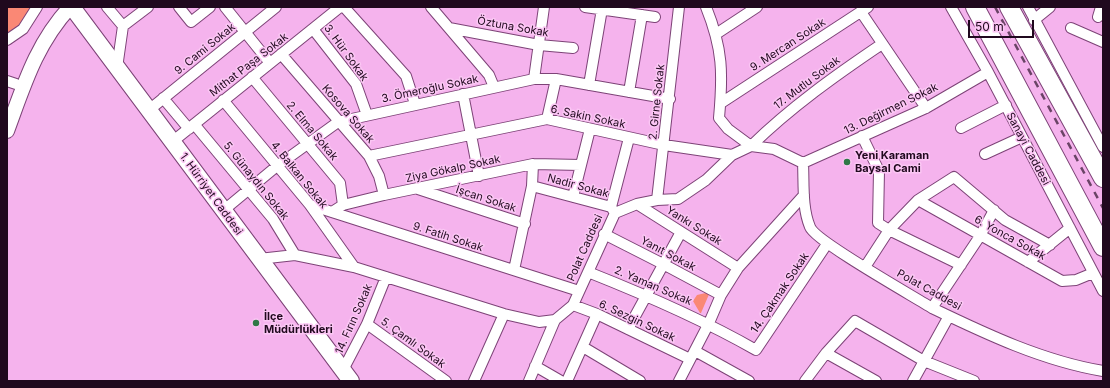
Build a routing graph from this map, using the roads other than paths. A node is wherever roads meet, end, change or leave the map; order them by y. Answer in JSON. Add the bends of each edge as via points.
{"nodes":[{"id":1,"x":37,"y":7,"type":"edge"},
{"id":2,"x":60,"y":7,"type":"edge"},
{"id":3,"x":71,"y":7,"type":"edge"},
{"id":4,"x":107,"y":7,"type":"edge"},
{"id":5,"x":148,"y":7,"type":"edge"},
{"id":6,"x":179,"y":7,"type":"edge"},
{"id":7,"x":210,"y":7,"type":"edge"},
{"id":8,"x":225,"y":7,"type":"edge"},
{"id":9,"x":276,"y":7,"type":"edge"},
{"id":10,"x":340,"y":7,"type":"edge"},
{"id":11,"x":344,"y":7,"type":"edge"},
{"id":12,"x":431,"y":7,"type":"edge"},
{"id":13,"x":544,"y":7,"type":"edge"},
{"id":14,"x":585,"y":7,"type":"edge"},
{"id":15,"x":679,"y":7,"type":"edge"},
{"id":16,"x":706,"y":7,"type":"edge"},
{"id":17,"x":757,"y":7,"type":"edge"},
{"id":18,"x":952,"y":7,"type":"edge"},
{"id":19,"x":975,"y":7,"type":"edge"},
{"id":20,"x":1009,"y":7,"type":"edge"},
{"id":21,"x":1028,"y":7,"type":"edge"},
{"id":22,"x":1050,"y":7,"type":"edge"},
{"id":23,"x":602,"y":9,"type":"junction"},
{"id":24,"x":865,"y":9,"type":"edge"},
{"id":25,"x":642,"y":15,"type":"junction"},
{"id":26,"x":656,"y":17,"type":"dead end"},
{"id":27,"x":1034,"y":20,"type":"junction"},
{"id":28,"x":122,"y":26,"type":"junction"},
{"id":29,"x":449,"y":28,"type":"junction"},
{"id":30,"x":1071,"y":28,"type":"dead end"},
{"id":31,"x":313,"y":29,"type":"junction"},
{"id":32,"x":245,"y":32,"type":"junction"},
{"id":33,"x":716,"y":34,"type":"junction"},
{"id":34,"x":7,"y":40,"type":"edge"},
{"id":35,"x":1103,"y":42,"type":"edge"},
{"id":36,"x":539,"y":44,"type":"junction"},
{"id":37,"x":882,"y":44,"type":"junction"},
{"id":38,"x":573,"y":48,"type":"dead end"},
{"id":39,"x":281,"y":54,"type":"junction"},
{"id":40,"x":270,"y":63,"type":"junction"},
{"id":41,"x":117,"y":68,"type":"junction"},
{"id":42,"x":988,"y":72,"type":"junction"},
{"id":43,"x":252,"y":77,"type":"junction"},
{"id":44,"x":534,"y":79,"type":"junction"},
{"id":45,"x":556,"y":79,"type":"junction"},
{"id":46,"x":12,"y":83,"type":"edge"},
{"id":47,"x":589,"y":85,"type":"junction"},
{"id":48,"x":494,"y":87,"type":"junction"},
{"id":49,"x":629,"y":92,"type":"junction"},
{"id":50,"x":463,"y":94,"type":"junction"},
{"id":51,"x":163,"y":98,"type":"junction"},
{"id":52,"x":670,"y":99,"type":"junction"},
{"id":53,"x":223,"y":100,"type":"junction"},
{"id":54,"x":721,"y":103,"type":"junction"},
{"id":55,"x":415,"y":104,"type":"junction"},
{"id":56,"x":1006,"y":105,"type":"junction"},
{"id":57,"x":7,"y":108,"type":"edge"},
{"id":58,"x":926,"y":108,"type":"junction"},
{"id":59,"x":149,"y":110,"type":"junction"},
{"id":60,"x":367,"y":115,"type":"junction"},
{"id":61,"x":547,"y":119,"type":"junction"},
{"id":62,"x":338,"y":122,"type":"junction"},
{"id":63,"x":191,"y":126,"type":"junction"},
{"id":64,"x":961,"y":128,"type":"dead end"},
{"id":65,"x":590,"y":129,"type":"junction"},
{"id":66,"x":7,"y":131,"type":"edge"},
{"id":67,"x":471,"y":135,"type":"junction"},
{"id":68,"x":862,"y":136,"type":"junction"},
{"id":69,"x":1022,"y":137,"type":"junction"},
{"id":70,"x":629,"y":138,"type":"junction"},
{"id":71,"x":172,"y":142,"type":"junction"},
{"id":72,"x":307,"y":143,"type":"junction"},
{"id":73,"x":664,"y":145,"type":"junction"},
{"id":74,"x":751,"y":146,"type":"junction"},
{"id":75,"x":1103,"y":147,"type":"edge"},
{"id":76,"x":985,"y":154,"type":"dead end"},
{"id":77,"x":732,"y":155,"type":"junction"},
{"id":78,"x":369,"y":156,"type":"junction"},
{"id":79,"x":803,"y":163,"type":"junction"},
{"id":80,"x":533,"y":164,"type":"junction"},
{"id":81,"x":581,"y":165,"type":"junction"},
{"id":82,"x":277,"y":166,"type":"junction"},
{"id":83,"x":479,"y":176,"type":"junction"},
{"id":84,"x":1103,"y":178,"type":"edge"},
{"id":85,"x":532,"y":186,"type":"junction"},
{"id":86,"x":249,"y":188,"type":"junction"},
{"id":87,"x":418,"y":189,"type":"junction"},
{"id":88,"x":384,"y":195,"type":"junction"},
{"id":89,"x":804,"y":195,"type":"junction"},
{"id":90,"x":573,"y":197,"type":"junction"},
{"id":91,"x":657,"y":200,"type":"junction"},
{"id":92,"x":918,"y":200,"type":"junction"},
{"id":93,"x":637,"y":204,"type":"junction"},
{"id":94,"x":310,"y":205,"type":"junction"},
{"id":95,"x":343,"y":205,"type":"junction"},
{"id":96,"x":224,"y":210,"type":"junction"},
{"id":97,"x":613,"y":210,"type":"junction"},
{"id":98,"x":994,"y":210,"type":"junction"},
{"id":99,"x":332,"y":212,"type":"junction"},
{"id":100,"x":524,"y":224,"type":"junction"},
{"id":101,"x":1070,"y":228,"type":"junction"},
{"id":102,"x":889,"y":230,"type":"junction"},
{"id":103,"x":681,"y":232,"type":"junction"},
{"id":104,"x":604,"y":234,"type":"junction"},
{"id":105,"x":980,"y":236,"type":"junction"},
{"id":106,"x":827,"y":244,"type":"junction"},
{"id":107,"x":1050,"y":245,"type":"junction"},
{"id":108,"x":1103,"y":247,"type":"edge"},
{"id":109,"x":295,"y":255,"type":"junction"},
{"id":110,"x":259,"y":259,"type":"junction"},
{"id":111,"x":1028,"y":262,"type":"junction"},
{"id":112,"x":664,"y":264,"type":"junction"},
{"id":113,"x":961,"y":265,"type":"junction"},
{"id":114,"x":354,"y":267,"type":"junction"},
{"id":115,"x":865,"y":267,"type":"junction"},
{"id":116,"x":738,"y":268,"type":"junction"},
{"id":117,"x":514,"y":270,"type":"junction"},
{"id":118,"x":588,"y":272,"type":"junction"},
{"id":119,"x":1093,"y":273,"type":"junction"},
{"id":120,"x":386,"y":277,"type":"junction"},
{"id":121,"x":1103,"y":291,"type":"edge"},
{"id":122,"x":579,"y":292,"type":"junction"},
{"id":123,"x":646,"y":295,"type":"junction"},
{"id":124,"x":721,"y":295,"type":"junction"},
{"id":125,"x":573,"y":305,"type":"junction"},
{"id":126,"x":932,"y":308,"type":"junction"},
{"id":127,"x":504,"y":314,"type":"junction"},
{"id":128,"x":597,"y":314,"type":"junction"},
{"id":129,"x":949,"y":316,"type":"junction"},
{"id":130,"x":555,"y":320,"type":"junction"},
{"id":131,"x":709,"y":323,"type":"junction"},
{"id":132,"x":367,"y":324,"type":"junction"},
{"id":133,"x":628,"y":329,"type":"junction"},
{"id":134,"x":583,"y":347,"type":"junction"},
{"id":135,"x":826,"y":353,"type":"junction"},
{"id":136,"x":692,"y":355,"type":"junction"},
{"id":137,"x":924,"y":361,"type":"junction"},
{"id":138,"x":535,"y":366,"type":"junction"},
{"id":139,"x":1103,"y":371,"type":"edge"},
{"id":140,"x":347,"y":375,"type":"edge"},
{"id":141,"x":446,"y":381,"type":"edge"},
{"id":142,"x":474,"y":381,"type":"edge"},
{"id":143,"x":529,"y":381,"type":"edge"},
{"id":144,"x":560,"y":381,"type":"edge"},
{"id":145,"x":567,"y":381,"type":"edge"},
{"id":146,"x":640,"y":381,"type":"edge"},
{"id":147,"x":679,"y":381,"type":"edge"},
{"id":148,"x":749,"y":381,"type":"edge"},
{"id":149,"x":805,"y":381,"type":"edge"},
{"id":150,"x":876,"y":381,"type":"edge"},
{"id":151,"x":913,"y":381,"type":"edge"},
{"id":152,"x":974,"y":381,"type":"edge"}],
"edges":[{"from":1,"to":34,"type":"street","via":[[23,29]]},
{"from":2,"to":46,"type":"main road","via":[[27,55]]},
{"from":3,"to":41,"type":"main road","name":"1. Hürriyet Caddesi"},
{"from":3,"to":66,"type":"main road","via":[[58,21],[34,58]]},
{"from":4,"to":28,"type":"street"},
{"from":5,"to":28,"type":"street"},
{"from":6,"to":7,"type":"street","via":[[191,22]]},
{"from":8,"to":32,"type":"street"},
{"from":9,"to":32,"type":"street","name":"9. Cami Sokak"},
{"from":10,"to":31,"type":"street","name":"Mithat Paşa Sokak"},
{"from":11,"to":55,"type":"street","via":[[406,76]]},
{"from":12,"to":29,"type":"street"},
{"from":13,"to":36,"type":"street"},
{"from":14,"to":23,"type":"street"},
{"from":15,"to":52,"type":"street","name":"2. Girne Sokak"},
{"from":16,"to":33,"type":"street"},
{"from":17,"to":33,"type":"street"},
{"from":18,"to":42,"type":"street","name":"Sanayi Caddesi"},
{"from":19,"to":108,"type":"highway","name":"Sanayi Caddesi"},
{"from":20,"to":84,"type":"highway"},
{"from":21,"to":27,"type":"street"},
{"from":22,"to":27,"type":"street"},
{"from":23,"to":25,"type":"street"},
{"from":23,"to":47,"type":"street"},
{"from":24,"to":37,"type":"street"},
{"from":24,"to":54,"type":"street","name":"9. Mercan Sokak"},
{"from":25,"to":26,"type":"street"},
{"from":25,"to":49,"type":"street"},
{"from":27,"to":75,"type":"street"},
{"from":28,"to":41,"type":"street"},
{"from":29,"to":36,"type":"street","name":"Öztuna Sokak"},
{"from":29,"to":48,"type":"street","via":[[488,75]]},
{"from":30,"to":35,"type":"street"},
{"from":31,"to":39,"type":"street","name":"Mithat Paşa Sokak"},
{"from":31,"to":60,"type":"street","name":"3. Hür Sokak","via":[[356,84]]},
{"from":32,"to":40,"type":"street"},
{"from":32,"to":51,"type":"street","name":"9. Cami Sokak"},
{"from":33,"to":54,"type":"street","via":[[722,62]]},
{"from":36,"to":38,"type":"street","name":"Öztuna Sokak"},
{"from":36,"to":44,"type":"street"},
{"from":37,"to":58,"type":"street"},
{"from":37,"to":74,"type":"street","name":"17. Mutlu Sokak","via":[[832,77],[777,121]]},
{"from":39,"to":40,"type":"street","name":"Mithat Paşa Sokak"},
{"from":39,"to":62,"type":"street","name":"Kosova Sokak"},
{"from":40,"to":43,"type":"street","name":"Mithat Paşa Sokak"},
{"from":41,"to":59,"type":"main road","name":"1. Hürriyet Caddesi"},
{"from":42,"to":56,"type":"street","name":"Sanayi Caddesi"},
{"from":42,"to":58,"type":"street","name":"13. Değirmen Sokak"},
{"from":43,"to":53,"type":"street","name":"Mithat Paşa Sokak"},
{"from":43,"to":72,"type":"street","name":"2. Elma Sokak"},
{"from":44,"to":45,"type":"street","name":"3. Ömeroğlu Sokak"},
{"from":44,"to":48,"type":"street","name":"3. Ömeroğlu Sokak"},
{"from":45,"to":47,"type":"street","name":"3. Ömeroğlu Sokak"},
{"from":45,"to":61,"type":"street"},
{"from":46,"to":57,"type":"main road"},
{"from":47,"to":49,"type":"street","name":"3. Ömeroğlu Sokak"},
{"from":48,"to":50,"type":"street","name":"3. Ömeroğlu Sokak"},
{"from":49,"to":52,"type":"street","name":"3. Ömeroğlu Sokak"},
{"from":50,"to":55,"type":"street","name":"3. Ömeroğlu Sokak"},
{"from":50,"to":67,"type":"street"},
{"from":51,"to":59,"type":"street","name":"9. Cami Sokak"},
{"from":51,"to":63,"type":"street","name":"5. Günaydın Sokak"},
{"from":52,"to":73,"type":"street","name":"2. Girne Sokak"},
{"from":53,"to":63,"type":"street","name":"Mithat Paşa Sokak"},
{"from":53,"to":82,"type":"street","name":"4. Balkan Sokak"},
{"from":54,"to":74,"type":"street","via":[[719,118],[728,129]]},
{"from":55,"to":60,"type":"street","name":"3. Ömeroğlu Sokak"},
{"from":56,"to":64,"type":"street"},
{"from":56,"to":69,"type":"street","name":"Sanayi Caddesi"},
{"from":58,"to":68,"type":"street","name":"13. Değirmen Sokak"},
{"from":59,"to":71,"type":"main road","name":"1. Hürriyet Caddesi"},
{"from":60,"to":62,"type":"street","name":"3. Ömeroğlu Sokak"},
{"from":61,"to":65,"type":"street","name":"6. Sakin Sokak"},
{"from":61,"to":67,"type":"street","name":"6. Sakin Sokak"},
{"from":62,"to":72,"type":"street","name":"3. Ömeroğlu Sokak"},
{"from":62,"to":78,"type":"street","name":"Kosova Sokak"},
{"from":63,"to":71,"type":"street","name":"Mithat Paşa Sokak"},
{"from":63,"to":86,"type":"street","name":"5. Günaydın Sokak"},
{"from":65,"to":70,"type":"street","name":"6. Sakin Sokak"},
{"from":65,"to":81,"type":"street"},
{"from":67,"to":78,"type":"street","name":"6. Sakin Sokak"},
{"from":67,"to":83,"type":"street"},
{"from":68,"to":79,"type":"street","name":"13. Değirmen Sokak"},
{"from":68,"to":102,"type":"street","via":[[879,171],[878,223]]},
{"from":69,"to":76,"type":"street"},
{"from":69,"to":101,"type":"street","name":"Sanayi Caddesi"},
{"from":70,"to":73,"type":"street","name":"6. Sakin Sokak"},
{"from":70,"to":97,"type":"street"},
{"from":71,"to":96,"type":"main road","name":"1. Hürriyet Caddesi"},
{"from":72,"to":82,"type":"street","name":"3. Ömeroğlu Sokak"},
{"from":72,"to":95,"type":"street","name":"2. Elma Sokak","via":[[340,182]]},
{"from":73,"to":77,"type":"street","name":"6. Sakin Sokak"},
{"from":73,"to":91,"type":"street","name":"2. Girne Sokak"},
{"from":74,"to":77,"type":"street","name":"Polat Caddesi"},
{"from":74,"to":79,"type":"street","via":[[774,149]]},
{"from":77,"to":91,"type":"street","name":"Polat Caddesi","via":[[706,180],[678,199]]},
{"from":78,"to":88,"type":"street","name":"Kosova Sokak","via":[[379,176]]},
{"from":79,"to":89,"type":"street","name":"Polat Caddesi"},
{"from":80,"to":81,"type":"street","name":"Ziya Gökalp Sokak"},
{"from":80,"to":83,"type":"street","name":"Ziya Gökalp Sokak"},
{"from":80,"to":85,"type":"street"},
{"from":81,"to":90,"type":"street"},
{"from":82,"to":86,"type":"street","name":"3. Ömeroğlu Sokak"},
{"from":82,"to":94,"type":"street","name":"4. Balkan Sokak"},
{"from":83,"to":87,"type":"street","name":"Ziya Gökalp Sokak"},
{"from":85,"to":90,"type":"street","name":"Nadir Sokak"},
{"from":85,"to":100,"type":"street"},
{"from":86,"to":96,"type":"street","name":"3. Ömeroğlu Sokak"},
{"from":86,"to":109,"type":"street","name":"5. Günaydın Sokak","via":[[273,219]]},
{"from":87,"to":88,"type":"street","name":"Ziya Gökalp Sokak"},
{"from":87,"to":100,"type":"street","name":"İşcan Sokak"},
{"from":88,"to":95,"type":"street","name":"Ziya Gökalp Sokak"},
{"from":89,"to":106,"type":"street","name":"Polat Caddesi","via":[[810,228]]},
{"from":89,"to":116,"type":"street"},
{"from":90,"to":97,"type":"street","name":"Nadir Sokak"},
{"from":91,"to":93,"type":"street","name":"Polat Caddesi"},
{"from":92,"to":98,"type":"street","via":[[954,177]]},
{"from":92,"to":102,"type":"street"},
{"from":92,"to":105,"type":"street","name":"6. Yonca Sokak"},
{"from":93,"to":97,"type":"street","name":"Polat Caddesi"},
{"from":93,"to":103,"type":"street","name":"Yankı Sokak"},
{"from":94,"to":99,"type":"street","name":"9. Fatih Sokak"},
{"from":94,"to":114,"type":"street","name":"4. Balkan Sokak"},
{"from":95,"to":99,"type":"street","name":"Ziya Gökalp Sokak"},
{"from":96,"to":110,"type":"main road","name":"1. Hürriyet Caddesi"},
{"from":97,"to":104,"type":"street","name":"Polat Caddesi"},
{"from":98,"to":105,"type":"street"},
{"from":98,"to":107,"type":"street","via":[[1005,220]]},
{"from":99,"to":117,"type":"street","name":"9. Fatih Sokak"},
{"from":100,"to":117,"type":"street"},
{"from":101,"to":107,"type":"street"},
{"from":101,"to":119,"type":"street","name":"Sanayi Caddesi"},
{"from":102,"to":113,"type":"street"},
{"from":102,"to":115,"type":"street"},
{"from":103,"to":112,"type":"street"},
{"from":103,"to":116,"type":"street","name":"Yankı Sokak"},
{"from":104,"to":112,"type":"street","name":"Yanıt Sokak"},
{"from":104,"to":118,"type":"street","name":"Polat Caddesi"},
{"from":105,"to":111,"type":"street","name":"6. Yonca Sokak"},
{"from":105,"to":113,"type":"street"},
{"from":106,"to":115,"type":"street","name":"Polat Caddesi"},
{"from":106,"to":131,"type":"street","name":"14. Çakmak Sokak","via":[[756,350]]},
{"from":107,"to":111,"type":"street"},
{"from":109,"to":110,"type":"street"},
{"from":109,"to":114,"type":"street"},
{"from":110,"to":140,"type":"main road","name":"1. Hürriyet Caddesi"},
{"from":111,"to":119,"type":"street","name":"6. Yonca Sokak","via":[[1062,281],[1076,280]]},
{"from":112,"to":123,"type":"street"},
{"from":112,"to":124,"type":"street","name":"Yanıt Sokak"},
{"from":113,"to":126,"type":"street"},
{"from":114,"to":120,"type":"street"},
{"from":115,"to":126,"type":"street","name":"Polat Caddesi"},
{"from":116,"to":124,"type":"street"},
{"from":117,"to":122,"type":"street","name":"9. Fatih Sokak"},
{"from":118,"to":122,"type":"street","name":"Polat Caddesi"},
{"from":118,"to":123,"type":"street","name":"2. Yaman Sokak"},
{"from":119,"to":121,"type":"street","name":"Sanayi Caddesi"},
{"from":120,"to":127,"type":"street"},
{"from":120,"to":132,"type":"street","name":"14. Fırın Sokak"},
{"from":122,"to":125,"type":"street","name":"Polat Caddesi"},
{"from":123,"to":131,"type":"street","name":"2. Yaman Sokak"},
{"from":123,"to":133,"type":"street"},
{"from":124,"to":131,"type":"street"},
{"from":125,"to":128,"type":"street","name":"6. Sezgin Sokak"},
{"from":125,"to":130,"type":"street","name":"Polat Caddesi"},
{"from":126,"to":129,"type":"street","name":"Polat Caddesi"},
{"from":127,"to":130,"type":"street","via":[[539,322]]},
{"from":127,"to":142,"type":"street"},
{"from":128,"to":133,"type":"street","name":"6. Sezgin Sokak"},
{"from":128,"to":134,"type":"street"},
{"from":129,"to":137,"type":"street"},
{"from":129,"to":139,"type":"street","name":"Polat Caddesi","via":[[1053,360]]},
{"from":130,"to":138,"type":"street"},
{"from":131,"to":136,"type":"street"},
{"from":132,"to":140,"type":"street","name":"14. Fırın Sokak"},
{"from":132,"to":141,"type":"street","name":"5. Çamlı Sokak"},
{"from":133,"to":136,"type":"street","name":"6. Sezgin Sokak"},
{"from":134,"to":145,"type":"street"},
{"from":134,"to":146,"type":"street"},
{"from":135,"to":137,"type":"street","via":[[854,321]]},
{"from":135,"to":149,"type":"street"},
{"from":135,"to":150,"type":"street"},
{"from":136,"to":147,"type":"street"},
{"from":136,"to":148,"type":"street","name":"6. Sezgin Sokak"},
{"from":137,"to":151,"type":"street"},
{"from":137,"to":152,"type":"street"},
{"from":138,"to":143,"type":"street"},
{"from":138,"to":144,"type":"street"}]}
